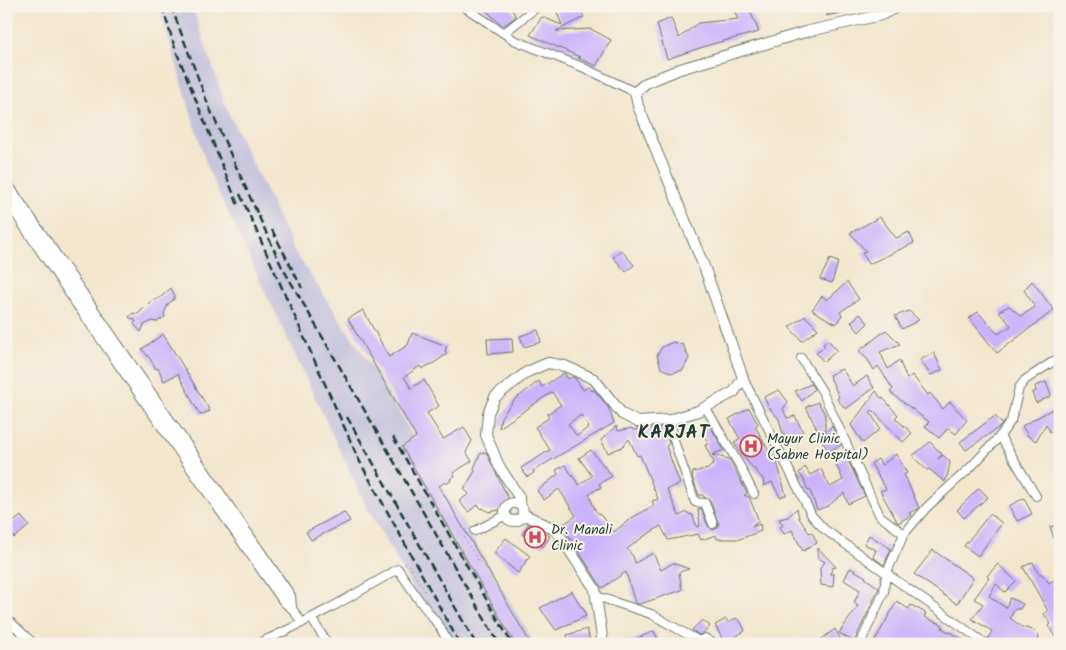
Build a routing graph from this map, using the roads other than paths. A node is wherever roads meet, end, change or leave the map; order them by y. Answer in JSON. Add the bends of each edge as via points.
{"nodes":[{"id":1,"x":463,"y":6,"type":"edge"},
{"id":2,"x":538,"y":6,"type":"edge"},
{"id":3,"x":899,"y":6,"type":"edge"},
{"id":4,"x":504,"y":33,"type":"junction"},
{"id":5,"x":635,"y":92,"type":"junction"},
{"id":6,"x":6,"y":183,"type":"edge"},
{"id":7,"x":6,"y":198,"type":"edge"},
{"id":8,"x":97,"y":325,"type":"junction"},
{"id":9,"x":1060,"y":357,"type":"edge"},
{"id":10,"x":801,"y":358,"type":"dead end"},
{"id":11,"x":743,"y":378,"type":"junction"},
{"id":12,"x":706,"y":408,"type":"junction"},
{"id":13,"x":670,"y":420,"type":"junction"},
{"id":14,"x":1000,"y":436,"type":"junction"},
{"id":15,"x":754,"y":494,"type":"dead end"},
{"id":16,"x":1036,"y":496,"type":"dead end"},
{"id":17,"x":519,"y":504,"type":"junction"},
{"id":18,"x":523,"y":514,"type":"junction"},
{"id":19,"x":506,"y":515,"type":"junction"},
{"id":20,"x":713,"y":524,"type":"dead end"},
{"id":21,"x":475,"y":531,"type":"dead end"},
{"id":22,"x":904,"y":534,"type":"junction"},
{"id":23,"x":886,"y":574,"type":"junction"},
{"id":24,"x":596,"y":596,"type":"junction"},
{"id":25,"x":292,"y":607,"type":"joint"},
{"id":26,"x":6,"y":618,"type":"edge"},
{"id":27,"x":311,"y":618,"type":"junction"},
{"id":28,"x":302,"y":623,"type":"junction"},
{"id":29,"x":34,"y":644,"type":"edge"},
{"id":30,"x":257,"y":644,"type":"edge"},
{"id":31,"x":328,"y":644,"type":"edge"},
{"id":32,"x":449,"y":644,"type":"edge"},
{"id":33,"x":603,"y":644,"type":"edge"},
{"id":34,"x":714,"y":644,"type":"edge"},
{"id":35,"x":860,"y":644,"type":"edge"},
{"id":36,"x":986,"y":644,"type":"edge"}],
"edges":[{"from":1,"to":4,"type":"street"},
{"from":2,"to":4,"type":"street"},
{"from":3,"to":5,"type":"street","via":[[881,15],[805,32],[680,69],[646,83]]},
{"from":4,"to":5,"type":"street"},
{"from":5,"to":11,"type":"street","via":[[705,269]]},
{"from":6,"to":8,"type":"street"},
{"from":7,"to":8,"type":"street"},
{"from":8,"to":25,"type":"street","via":[[284,602]]},
{"from":9,"to":14,"type":"street","via":[[1025,380],[1019,388],[1011,421]]},
{"from":10,"to":22,"type":"street","via":[[822,391],[880,516]]},
{"from":11,"to":12,"type":"street","via":[[734,392]]},
{"from":11,"to":23,"type":"street","via":[[812,516],[824,529]]},
{"from":12,"to":13,"type":"street"},
{"from":12,"to":15,"type":"street"},
{"from":13,"to":17,"type":"street","via":[[638,422],[622,414],[594,379],[565,366],[548,363],[527,372],[496,397],[488,413],[486,435],[519,497]]},
{"from":13,"to":20,"type":"street","via":[[695,502],[705,503]]},
{"from":14,"to":16,"type":"street"},
{"from":14,"to":22,"type":"street"},
{"from":17,"to":18,"type":"street"},
{"from":17,"to":19,"type":"street","via":[[507,506]]},
{"from":18,"to":19,"type":"street","via":[[515,520]]},
{"from":18,"to":24,"type":"street","via":[[556,530],[595,589]]},
{"from":19,"to":21,"type":"street"},
{"from":22,"to":23,"type":"street"},
{"from":23,"to":35,"type":"street","via":[[884,592]]},
{"from":23,"to":36,"type":"street"},
{"from":24,"to":33,"type":"street"},
{"from":24,"to":34,"type":"street","via":[[651,614],[699,641],[705,638]]},
{"from":25,"to":28,"type":"street"},
{"from":26,"to":29,"type":"street"},
{"from":27,"to":28,"type":"street"},
{"from":27,"to":31,"type":"street"},
{"from":27,"to":32,"type":"street","via":[[398,569]]},
{"from":28,"to":30,"type":"street"}]}
